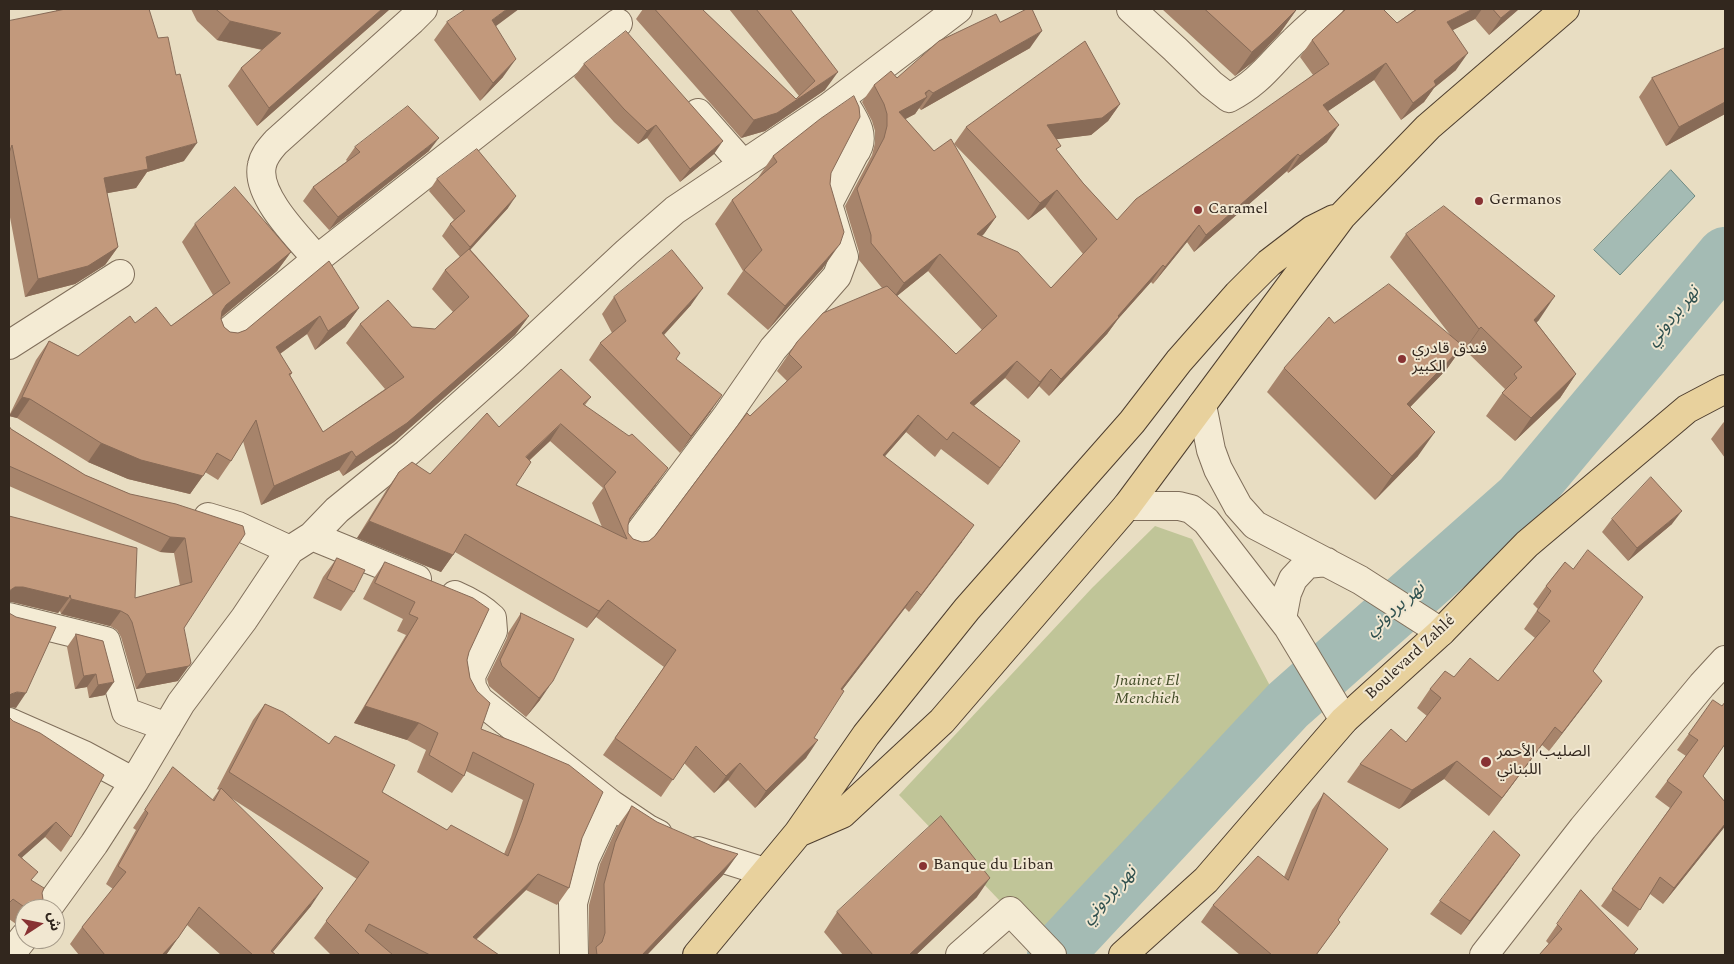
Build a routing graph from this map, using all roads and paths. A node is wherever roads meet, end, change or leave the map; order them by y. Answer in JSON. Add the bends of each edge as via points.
{"nodes":[{"id":1,"x":423,"y":9,"type":"edge"},
{"id":2,"x":958,"y":9,"type":"edge"},
{"id":3,"x":1131,"y":9,"type":"edge"},
{"id":4,"x":1329,"y":9,"type":"edge"},
{"id":5,"x":1565,"y":9,"type":"edge"},
{"id":6,"x":618,"y":23,"type":"edge"},
{"id":7,"x":684,"y":98,"type":"edge"},
{"id":8,"x":841,"y":98,"type":"junction"},
{"id":9,"x":743,"y":164,"type":"junction"},
{"id":10,"x":1342,"y":216,"type":"junction"},
{"id":11,"x":317,"y":259,"type":"junction"},
{"id":12,"x":120,"y":274,"type":"dead end"},
{"id":13,"x":223,"y":336,"type":"edge"},
{"id":14,"x":9,"y":345,"type":"edge"},
{"id":15,"x":1725,"y":389,"type":"edge"},
{"id":16,"x":1202,"y":405,"type":"junction"},
{"id":17,"x":1127,"y":506,"type":"junction"},
{"id":18,"x":186,"y":509,"type":"edge"},
{"id":19,"x":301,"y":543,"type":"junction"},
{"id":20,"x":631,"y":544,"type":"edge"},
{"id":21,"x":1331,"y":564,"type":"junction"},
{"id":22,"x":9,"y":617,"type":"edge"},
{"id":23,"x":1285,"y":623,"type":"junction"},
{"id":24,"x":1441,"y":632,"type":"junction"},
{"id":25,"x":1725,"y":660,"type":"edge"},
{"id":26,"x":1339,"y":710,"type":"junction"},
{"id":27,"x":9,"y":722,"type":"edge"},
{"id":28,"x":167,"y":727,"type":"junction"},
{"id":29,"x":134,"y":782,"type":"junction"},
{"id":30,"x":611,"y":804,"type":"junction"},
{"id":31,"x":798,"y":833,"type":"junction"},
{"id":32,"x":765,"y":872,"type":"junction"},
{"id":33,"x":54,"y":899,"type":"edge"},
{"id":34,"x":574,"y":955,"type":"edge"},
{"id":35,"x":696,"y":955,"type":"edge"},
{"id":36,"x":960,"y":955,"type":"edge"},
{"id":37,"x":1052,"y":955,"type":"edge"},
{"id":38,"x":1123,"y":955,"type":"edge"},
{"id":39,"x":1484,"y":955,"type":"edge"}],
"edges":[{"from":1,"to":11,"type":"street","via":[[276,142],[265,157],[261,174],[267,193],[286,224]]},
{"from":2,"to":8,"type":"street"},
{"from":3,"to":4,"type":"street","via":[[1229,98],[1267,71]]},
{"from":5,"to":10,"type":"main road","via":[[1428,127]]},
{"from":6,"to":11,"type":"street"},
{"from":7,"to":9,"type":"street"},
{"from":8,"to":9,"type":"street"},
{"from":8,"to":20,"type":"street","via":[[861,139],[828,204],[844,257],[840,271],[773,349]]},
{"from":9,"to":19,"type":"street","via":[[675,210],[510,362]]},
{"from":10,"to":16,"type":"main road"},
{"from":10,"to":31,"type":"main road","via":[[1312,230],[1269,263],[1179,361],[1132,422],[967,609],[866,735]]},
{"from":11,"to":13,"type":"street"},
{"from":12,"to":14,"type":"street"},
{"from":15,"to":24,"type":"main road","name":"Boulevard Zahlé","via":[[1687,409],[1527,544]]},
{"from":16,"to":17,"type":"main road"},
{"from":16,"to":21,"type":"street","via":[[1211,450],[1238,506],[1255,525]]},
{"from":17,"to":23,"type":"street","via":[[1191,509],[1206,521]]},
{"from":17,"to":31,"type":"main road","via":[[942,722],[842,814]]},
{"from":18,"to":19,"type":"street"},
{"from":19,"to":28,"type":"street","via":[[181,703]]},
{"from":19,"to":30,"type":"street","via":[[469,601],[483,610],[492,618],[493,631],[472,676],[472,687],[479,700]]},
{"from":21,"to":23,"type":"street","via":[[1307,564],[1293,579],[1287,593]]},
{"from":21,"to":24,"type":"street"},
{"from":22,"to":28,"type":"street","via":[[106,641],[126,712]]},
{"from":23,"to":26,"type":"street"},
{"from":24,"to":26,"type":"main road","name":"Boulevard Zahlé"},
{"from":25,"to":39,"type":"street","via":[[1583,828]]},
{"from":26,"to":38,"type":"main road","name":"Boulevard Zahlé","via":[[1206,880]]},
{"from":27,"to":29,"type":"street","via":[[84,755]]},
{"from":28,"to":29,"type":"street"},
{"from":29,"to":33,"type":"street"},
{"from":30,"to":32,"type":"street","via":[[648,829],[677,843]]},
{"from":30,"to":34,"type":"street","via":[[584,859],[573,903]]},
{"from":31,"to":32,"type":"main road"},
{"from":32,"to":35,"type":"main road"},
{"from":36,"to":37,"type":"street","via":[[1010,911]]}]}
